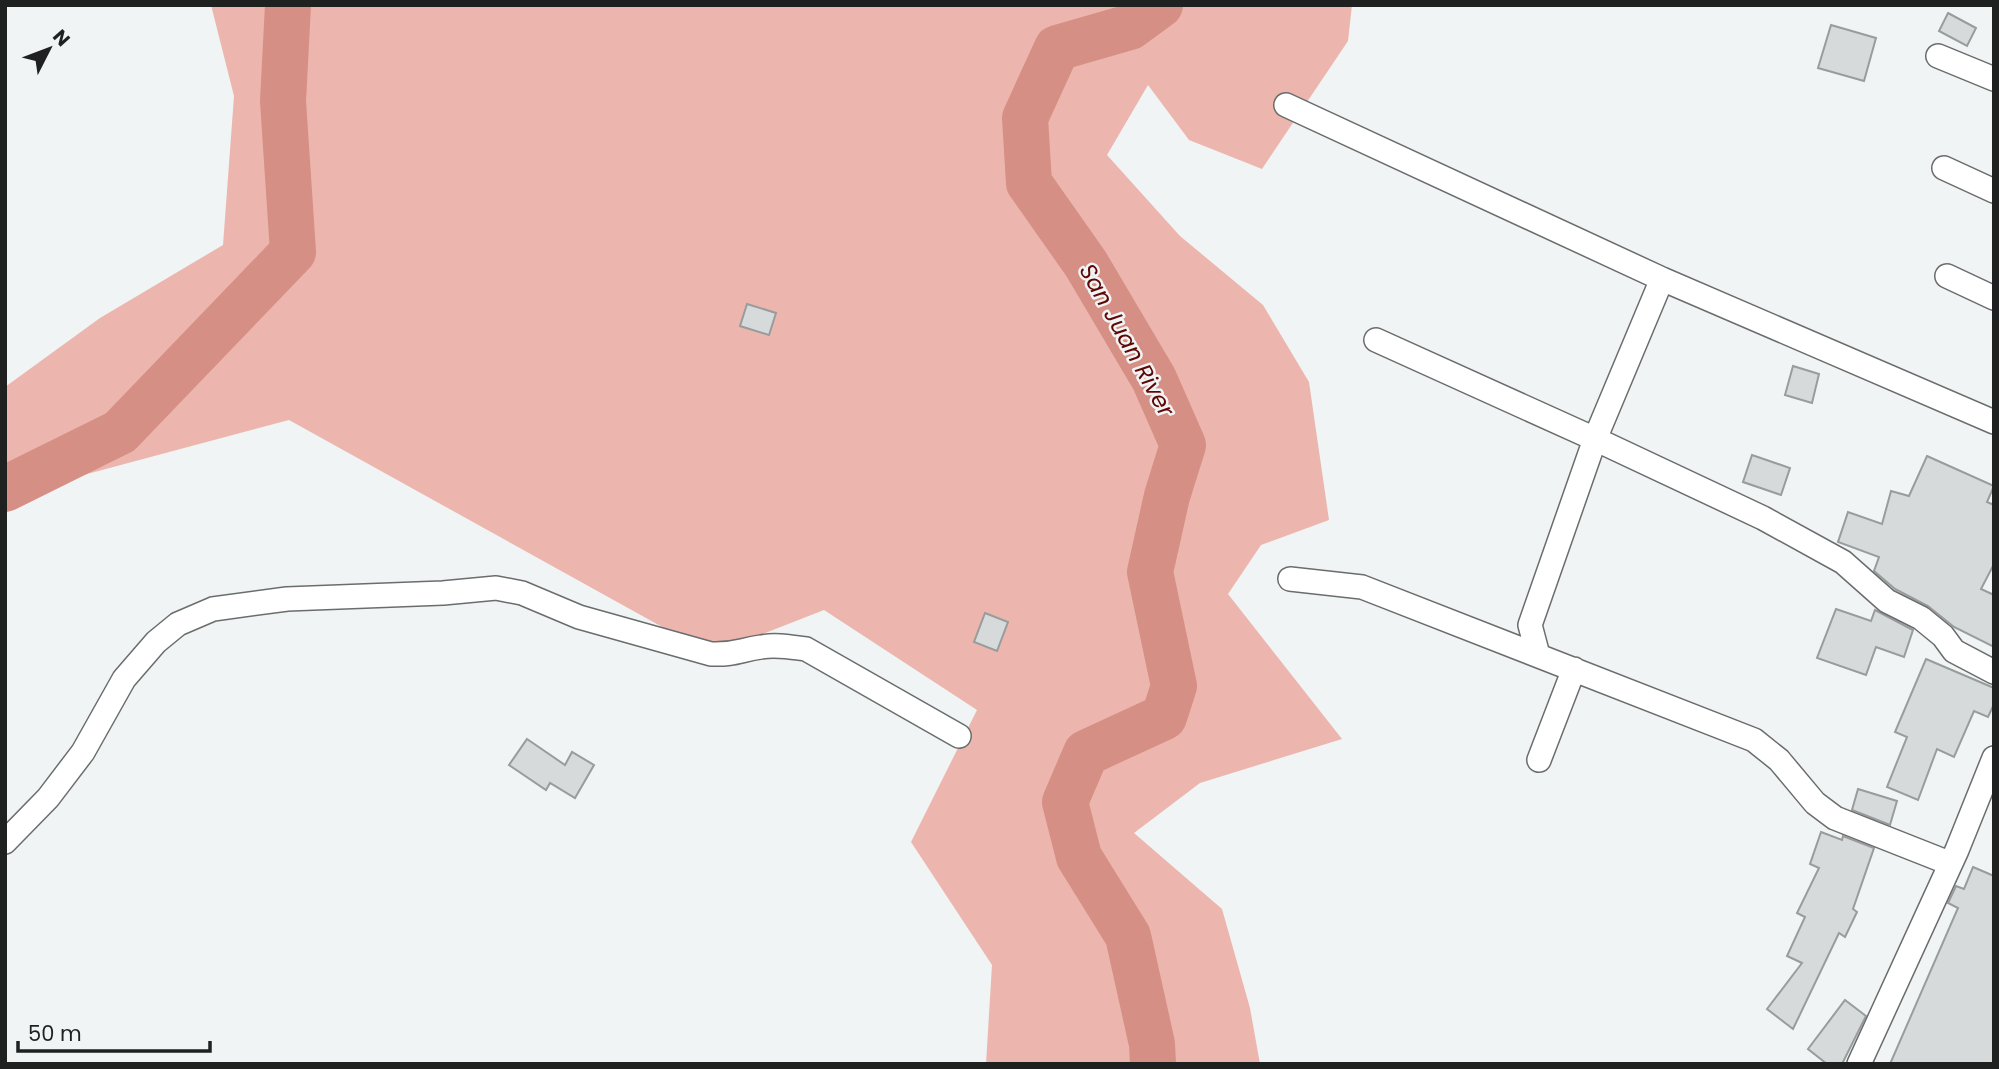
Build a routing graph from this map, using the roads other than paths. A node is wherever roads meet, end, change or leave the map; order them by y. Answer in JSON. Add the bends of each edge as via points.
{"nodes":[{"id":1,"x":1938,"y":56,"type":"dead end"},
{"id":2,"x":1994,"y":79,"type":"edge"},
{"id":3,"x":1286,"y":104,"type":"dead end"},
{"id":4,"x":1944,"y":168,"type":"dead end"},
{"id":5,"x":1994,"y":191,"type":"edge"},
{"id":6,"x":1947,"y":275,"type":"dead end"},
{"id":7,"x":1662,"y":279,"type":"junction"},
{"id":8,"x":1994,"y":298,"type":"edge"},
{"id":9,"x":1376,"y":340,"type":"dead end"},
{"id":10,"x":1994,"y":422,"type":"edge"},
{"id":11,"x":1595,"y":439,"type":"junction"},
{"id":12,"x":1290,"y":579,"type":"dead end"},
{"id":13,"x":1538,"y":655,"type":"junction"},
{"id":14,"x":1574,"y":669,"type":"junction"},
{"id":15,"x":1994,"y":672,"type":"edge"},
{"id":16,"x":958,"y":736,"type":"dead end"},
{"id":17,"x":1994,"y":758,"type":"edge"},
{"id":18,"x":1539,"y":760,"type":"dead end"},
{"id":19,"x":5,"y":842,"type":"edge"},
{"id":20,"x":1949,"y":863,"type":"junction"},
{"id":21,"x":1859,"y":1064,"type":"edge"}],
"edges":[{"from":1,"to":2,"type":"street"},
{"from":3,"to":7,"type":"street"},
{"from":4,"to":5,"type":"street"},
{"from":6,"to":8,"type":"street"},
{"from":7,"to":10,"type":"street"},
{"from":7,"to":11,"type":"street"},
{"from":9,"to":11,"type":"street"},
{"from":11,"to":13,"type":"street","via":[[1530,625]]},
{"from":11,"to":15,"type":"street","via":[[1763,517],[1843,562],[1887,601],[1922,618],[1954,651]]},
{"from":12,"to":13,"type":"street","via":[[1362,587]]},
{"from":13,"to":14,"type":"street"},
{"from":14,"to":18,"type":"street"},
{"from":14,"to":20,"type":"street","via":[[1755,740],[1835,818]]},
{"from":16,"to":19,"type":"street","via":[[806,649],[771,646],[733,655],[711,654],[496,588],[287,599],[213,609],[178,624],[156,642],[124,679],[76,761]]},
{"from":17,"to":20,"type":"street"},
{"from":20,"to":21,"type":"street"}]}
